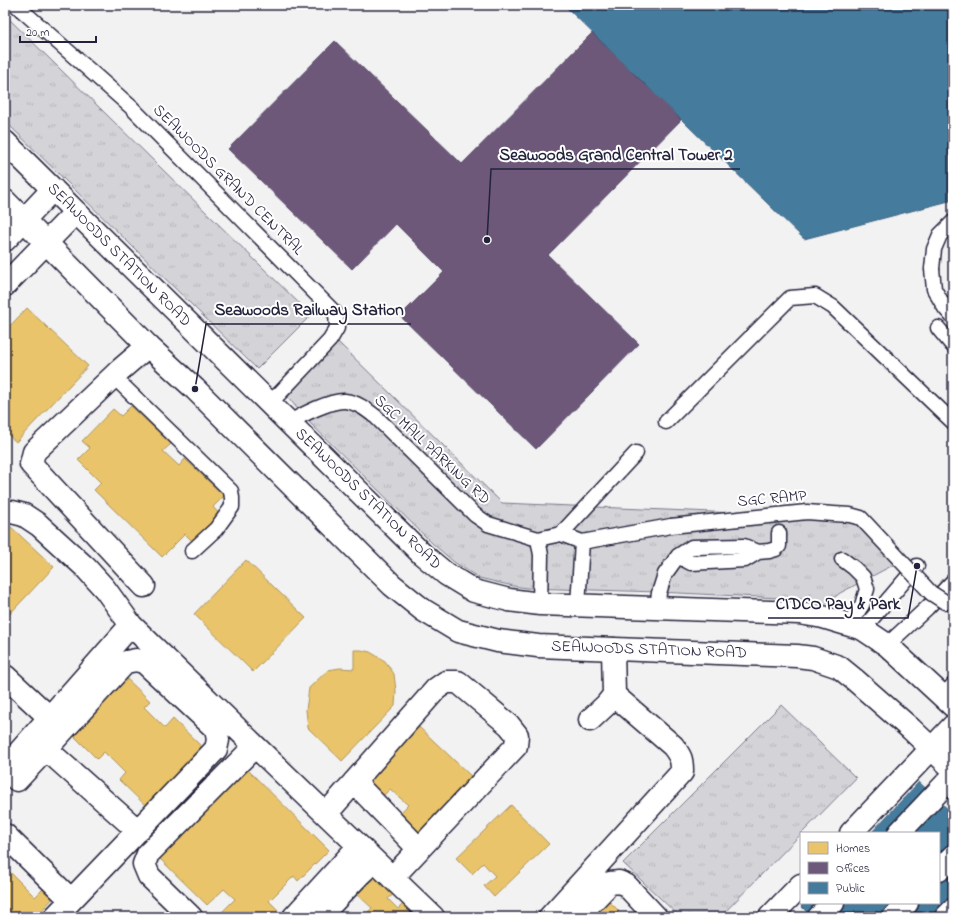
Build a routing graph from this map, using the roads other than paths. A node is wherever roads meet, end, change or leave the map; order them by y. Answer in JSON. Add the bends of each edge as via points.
{"nodes":[{"id":1,"x":16,"y":5,"type":"edge"},
{"id":2,"x":5,"y":142,"type":"edge"},
{"id":3,"x":53,"y":190,"type":"junction"},
{"id":4,"x":5,"y":201,"type":"edge"},
{"id":5,"x":76,"y":212,"type":"junction"},
{"id":6,"x":24,"y":220,"type":"junction"},
{"id":7,"x":953,"y":222,"type":"edge"},
{"id":8,"x":5,"y":240,"type":"edge"},
{"id":9,"x":46,"y":243,"type":"junction"},
{"id":10,"x":5,"y":285,"type":"edge"},
{"id":11,"x":953,"y":317,"type":"edge"},
{"id":12,"x":938,"y":328,"type":"dead end"},
{"id":13,"x":148,"y":346,"type":"junction"},
{"id":14,"x":953,"y":346,"type":"edge"},
{"id":15,"x":113,"y":376,"type":"junction"},
{"id":16,"x":274,"y":398,"type":"junction"},
{"id":17,"x":666,"y":422,"type":"dead end"},
{"id":18,"x":953,"y":422,"type":"edge"},
{"id":19,"x":290,"y":423,"type":"junction"},
{"id":20,"x":636,"y":452,"type":"dead end"},
{"id":21,"x":5,"y":512,"type":"edge"},
{"id":22,"x":780,"y":533,"type":"dead end"},
{"id":23,"x":561,"y":534,"type":"junction"},
{"id":24,"x":538,"y":539,"type":"junction"},
{"id":25,"x":582,"y":542,"type":"junction"},
{"id":26,"x":192,"y":550,"type":"dead end"},
{"id":27,"x":842,"y":559,"type":"dead end"},
{"id":28,"x":917,"y":566,"type":"dead end"},
{"id":29,"x":953,"y":581,"type":"edge"},
{"id":30,"x":112,"y":599,"type":"junction"},
{"id":31,"x":953,"y":602,"type":"edge"},
{"id":32,"x":540,"y":604,"type":"junction"},
{"id":33,"x":578,"y":605,"type":"junction"},
{"id":34,"x":657,"y":608,"type":"junction"},
{"id":35,"x":131,"y":625,"type":"junction"},
{"id":36,"x":856,"y":627,"type":"junction"},
{"id":37,"x":887,"y":645,"type":"junction"},
{"id":38,"x":613,"y":649,"type":"junction"},
{"id":39,"x":5,"y":676,"type":"edge"},
{"id":40,"x":614,"y":695,"type":"junction"},
{"id":41,"x":950,"y":696,"type":"edge"},
{"id":42,"x":50,"y":717,"type":"junction"},
{"id":43,"x":590,"y":720,"type":"dead end"},
{"id":44,"x":953,"y":726,"type":"edge"},
{"id":45,"x":255,"y":746,"type":"junction"},
{"id":46,"x":932,"y":748,"type":"junction"},
{"id":47,"x":46,"y":749,"type":"junction"},
{"id":48,"x":953,"y":769,"type":"edge"},
{"id":49,"x":953,"y":776,"type":"edge"},
{"id":50,"x":8,"y":777,"type":"edge"},
{"id":51,"x":354,"y":782,"type":"junction"},
{"id":52,"x":326,"y":814,"type":"junction"},
{"id":53,"x":138,"y":831,"type":"junction"},
{"id":54,"x":851,"y":832,"type":"edge"},
{"id":55,"x":900,"y":832,"type":"edge"},
{"id":56,"x":5,"y":835,"type":"edge"},
{"id":57,"x":419,"y":849,"type":"junction"},
{"id":58,"x":366,"y":854,"type":"junction"},
{"id":59,"x":953,"y":856,"type":"edge"},
{"id":60,"x":940,"y":869,"type":"edge"},
{"id":61,"x":392,"y":878,"type":"junction"},
{"id":62,"x":800,"y":886,"type":"edge"},
{"id":63,"x":71,"y":900,"type":"junction"},
{"id":64,"x":832,"y":904,"type":"edge"},
{"id":65,"x":906,"y":904,"type":"edge"},
{"id":66,"x":953,"y":910,"type":"edge"},
{"id":67,"x":55,"y":917,"type":"edge"},
{"id":68,"x":192,"y":917,"type":"edge"},
{"id":69,"x":294,"y":917,"type":"edge"},
{"id":70,"x":319,"y":917,"type":"edge"},
{"id":71,"x":433,"y":917,"type":"edge"},
{"id":72,"x":550,"y":917,"type":"edge"},
{"id":73,"x":577,"y":917,"type":"edge"},
{"id":74,"x":656,"y":917,"type":"edge"},
{"id":75,"x":770,"y":917,"type":"edge"},
{"id":76,"x":819,"y":917,"type":"edge"},
{"id":77,"x":894,"y":917,"type":"edge"},
{"id":78,"x":946,"y":917,"type":"edge"}],
"edges":[{"from":1,"to":16,"type":"lane","name":"SEAWOODS GRAND CENTRAL","via":[[131,107],[336,314],[337,328],[330,340]]},
{"from":2,"to":3,"type":"street","name":"SEAWOODS STATION ROAD"},
{"from":3,"to":5,"type":"street","name":"SEAWOODS STATION ROAD"},
{"from":3,"to":6,"type":"street"},
{"from":4,"to":6,"type":"street","name":"SEAWOODS STATION ROAD"},
{"from":5,"to":9,"type":"street"},
{"from":5,"to":16,"type":"street","name":"SEAWOODS STATION ROAD"},
{"from":6,"to":8,"type":"street"},
{"from":6,"to":9,"type":"street","name":"SEAWOODS STATION ROAD"},
{"from":7,"to":11,"type":"lane","bridge":true,"via":[[940,235],[934,249],[932,269],[934,289]]},
{"from":9,"to":10,"type":"street"},
{"from":9,"to":13,"type":"street","name":"SEAWOODS STATION ROAD"},
{"from":12,"to":14,"type":"lane"},
{"from":13,"to":15,"type":"street"},
{"from":13,"to":38,"type":"street","name":"SEAWOODS STATION ROAD","via":[[195,389],[392,585],[423,610],[458,631],[498,641],[538,646]]},
{"from":15,"to":26,"type":"lane","via":[[231,491],[232,507],[216,528]]},
{"from":15,"to":30,"type":"street","via":[[34,452],[30,464],[139,581]]},
{"from":16,"to":19,"type":"street","name":"SEAWOODS STATION ROAD"},
{"from":17,"to":18,"type":"lane","via":[[790,298],[815,296],[833,307]]},
{"from":19,"to":24,"type":"lane","name":"SGC MALL PARKING RD","via":[[315,409],[335,403],[345,401],[355,404],[376,417],[475,515],[488,524]]},
{"from":19,"to":32,"type":"street","name":"SEAWOODS STATION ROAD","via":[[422,554],[446,574],[474,591],[509,600]]},
{"from":20,"to":23,"type":"lane"},
{"from":21,"to":30,"type":"street","via":[[24,515],[39,525],[85,567]]},
{"from":22,"to":34,"type":"lane","via":[[779,546],[769,551],[758,552],[744,546],[692,547],[678,556],[665,574]]},
{"from":23,"to":24,"type":"lane","name":"SGC MALL PARKING RD"},
{"from":23,"to":25,"type":"lane"},
{"from":24,"to":32,"type":"lane","via":[[541,555]]},
{"from":25,"to":31,"type":"lane","name":"SGC RAMP","bridge":true,"via":[[671,526],[807,512],[850,516],[861,518],[931,593],[945,602]]},
{"from":25,"to":33,"type":"lane"},
{"from":27,"to":36,"type":"lane","via":[[863,577],[867,588]]},
{"from":28,"to":36,"type":"lane"},
{"from":29,"to":37,"type":"lane"},
{"from":30,"to":35,"type":"street"},
{"from":32,"to":33,"type":"street","name":"SEAWOODS STATION ROAD"},
{"from":33,"to":34,"type":"street","name":"SEAWOODS STATION ROAD"},
{"from":34,"to":36,"type":"street","name":"SEAWOODS STATION ROAD","via":[[799,613],[823,616]]},
{"from":35,"to":42,"type":"street"},
{"from":35,"to":45,"type":"street"},
{"from":36,"to":37,"type":"street","name":"SEAWOODS STATION ROAD"},
{"from":37,"to":41,"type":"street","name":"SEAWOODS STATION ROAD"},
{"from":38,"to":40,"type":"street"},
{"from":38,"to":46,"type":"street","name":"SEAWOODS STATION ROAD","via":[[813,658],[839,667]]},
{"from":39,"to":42,"type":"street"},
{"from":40,"to":43,"type":"street"},
{"from":40,"to":72,"type":"street","via":[[673,746],[682,761],[682,772]]},
{"from":42,"to":50,"type":"street"},
{"from":44,"to":46,"type":"street"},
{"from":45,"to":52,"type":"street"},
{"from":45,"to":68,"type":"street","via":[[148,854],[144,864],[149,876]]},
{"from":46,"to":48,"type":"street","name":"SEAWOODS STATION ROAD"},
{"from":46,"to":54,"type":"street"},
{"from":47,"to":50,"type":"street"},
{"from":47,"to":53,"type":"street"},
{"from":47,"to":53,"type":"street","via":[[126,662],[144,662],[216,729],[218,740],[216,749]]},
{"from":49,"to":55,"type":"street"},
{"from":51,"to":52,"type":"street"},
{"from":51,"to":57,"type":"street"},
{"from":51,"to":57,"type":"street","via":[[436,689],[446,682],[458,682],[509,725],[517,736],[516,746]]},
{"from":52,"to":58,"type":"street"},
{"from":53,"to":63,"type":"street"},
{"from":56,"to":63,"type":"street"},
{"from":57,"to":61,"type":"street"},
{"from":58,"to":61,"type":"street"},
{"from":58,"to":69,"type":"street"},
{"from":58,"to":70,"type":"street","via":[[360,874]]},
{"from":59,"to":60,"type":"street"},
{"from":61,"to":71,"type":"street"},
{"from":62,"to":75,"type":"street"},
{"from":63,"to":67,"type":"street"},
{"from":64,"to":76,"type":"street"},
{"from":65,"to":77,"type":"street"},
{"from":66,"to":78,"type":"street"},
{"from":73,"to":74,"type":"street","via":[[610,883],[619,882],[626,885]]}]}
